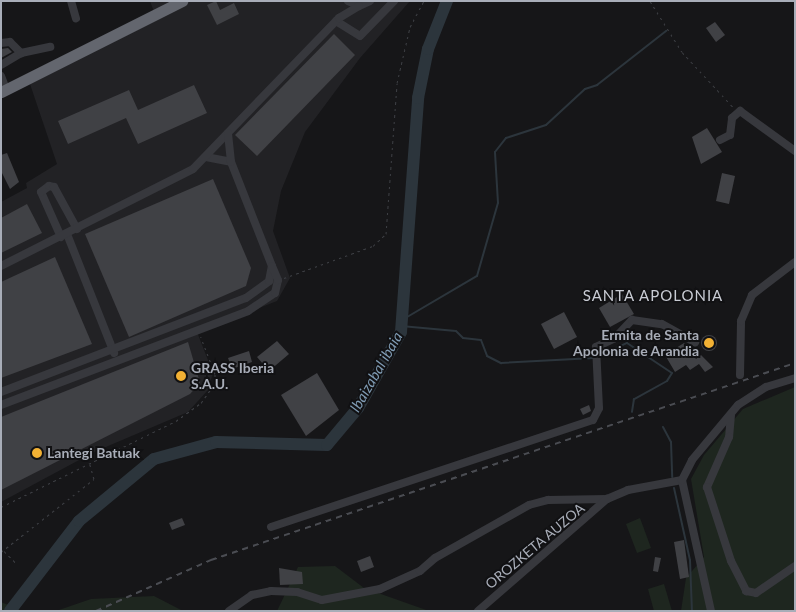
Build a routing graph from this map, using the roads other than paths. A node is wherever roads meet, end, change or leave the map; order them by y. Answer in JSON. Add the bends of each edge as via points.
{"nodes":[{"id":1,"x":71,"y":1,"type":"edge"},
{"id":2,"x":182,"y":1,"type":"edge"},
{"id":3,"x":346,"y":1,"type":"edge"},
{"id":4,"x":370,"y":1,"type":"edge"},
{"id":5,"x":394,"y":1,"type":"edge"},
{"id":6,"x":359,"y":6,"type":"junction"},
{"id":7,"x":76,"y":18,"type":"dead end"},
{"id":8,"x":337,"y":19,"type":"junction"},
{"id":9,"x":1,"y":43,"type":"edge"},
{"id":10,"x":50,"y":47,"type":"dead end"},
{"id":11,"x":21,"y":53,"type":"junction"},
{"id":12,"x":1,"y":65,"type":"edge"},
{"id":13,"x":1,"y":76,"type":"edge"},
{"id":14,"x":4,"y":90,"type":"edge"},
{"id":15,"x":228,"y":133,"type":"junction"},
{"id":16,"x":720,"y":140,"type":"dead end"},
{"id":17,"x":795,"y":151,"type":"edge"},
{"id":18,"x":206,"y":157,"type":"junction"},
{"id":19,"x":231,"y":162,"type":"junction"},
{"id":20,"x":77,"y":229,"type":"junction"},
{"id":21,"x":64,"y":235,"type":"junction"},
{"id":22,"x":795,"y":262,"type":"edge"},
{"id":23,"x":1,"y":266,"type":"edge"},
{"id":24,"x":272,"y":266,"type":"junction"},
{"id":25,"x":695,"y":342,"type":"dead end"},
{"id":26,"x":112,"y":349,"type":"junction"},
{"id":27,"x":116,"y":359,"type":"junction"},
{"id":28,"x":740,"y":375,"type":"dead end"},
{"id":29,"x":795,"y":378,"type":"edge"},
{"id":30,"x":1,"y":392,"type":"edge"},
{"id":31,"x":1,"y":405,"type":"edge"},
{"id":32,"x":731,"y":415,"type":"junction"},
{"id":33,"x":682,"y":480,"type":"junction"},
{"id":34,"x":608,"y":499,"type":"junction"},
{"id":35,"x":271,"y":527,"type":"dead end"},
{"id":36,"x":795,"y":566,"type":"edge"},
{"id":37,"x":229,"y":611,"type":"edge"},
{"id":38,"x":478,"y":611,"type":"edge"},
{"id":39,"x":711,"y":611,"type":"edge"}],
"edges":[{"from":1,"to":7,"type":"street"},
{"from":2,"to":14,"type":"highway"},
{"from":3,"to":6,"type":"street"},
{"from":3,"to":8,"type":"street"},
{"from":4,"to":6,"type":"street"},
{"from":5,"to":8,"type":"street","via":[[360,36]]},
{"from":6,"to":8,"type":"street"},
{"from":8,"to":15,"type":"street"},
{"from":9,"to":11,"type":"street","via":[[10,42]]},
{"from":10,"to":11,"type":"street"},
{"from":11,"to":12,"type":"street"},
{"from":13,"to":14,"type":"street"},
{"from":15,"to":18,"type":"street"},
{"from":15,"to":19,"type":"street"},
{"from":16,"to":17,"type":"street","via":[[730,134],[736,111]]},
{"from":18,"to":19,"type":"street"},
{"from":18,"to":20,"type":"street","via":[[180,177]]},
{"from":19,"to":24,"type":"street"},
{"from":20,"to":21,"type":"street"},
{"from":20,"to":21,"type":"street","via":[[54,187],[48,186],[41,192]]},
{"from":21,"to":23,"type":"street"},
{"from":21,"to":26,"type":"street"},
{"from":22,"to":28,"type":"street","via":[[752,295],[741,321]]},
{"from":24,"to":26,"type":"street","via":[[269,281],[246,298]]},
{"from":24,"to":27,"type":"street","via":[[278,280],[268,299],[198,330]]},
{"from":25,"to":35,"type":"street","via":[[662,324],[639,319],[625,324],[615,338],[596,348],[600,408],[593,420]]},
{"from":26,"to":27,"type":"street"},
{"from":26,"to":30,"type":"street"},
{"from":27,"to":31,"type":"street"},
{"from":29,"to":32,"type":"street","via":[[746,399]]},
{"from":32,"to":33,"type":"street","via":[[692,460]]},
{"from":32,"to":36,"type":"street","via":[[729,437],[707,487],[730,561],[746,591],[756,593]]},
{"from":33,"to":34,"type":"street","via":[[628,490]]},
{"from":33,"to":39,"type":"street"},
{"from":34,"to":37,"type":"street","via":[[548,500],[529,505],[397,584],[322,600],[307,594],[252,595]]},
{"from":34,"to":38,"type":"street","name":"OROZKETA AUZOA"}]}
